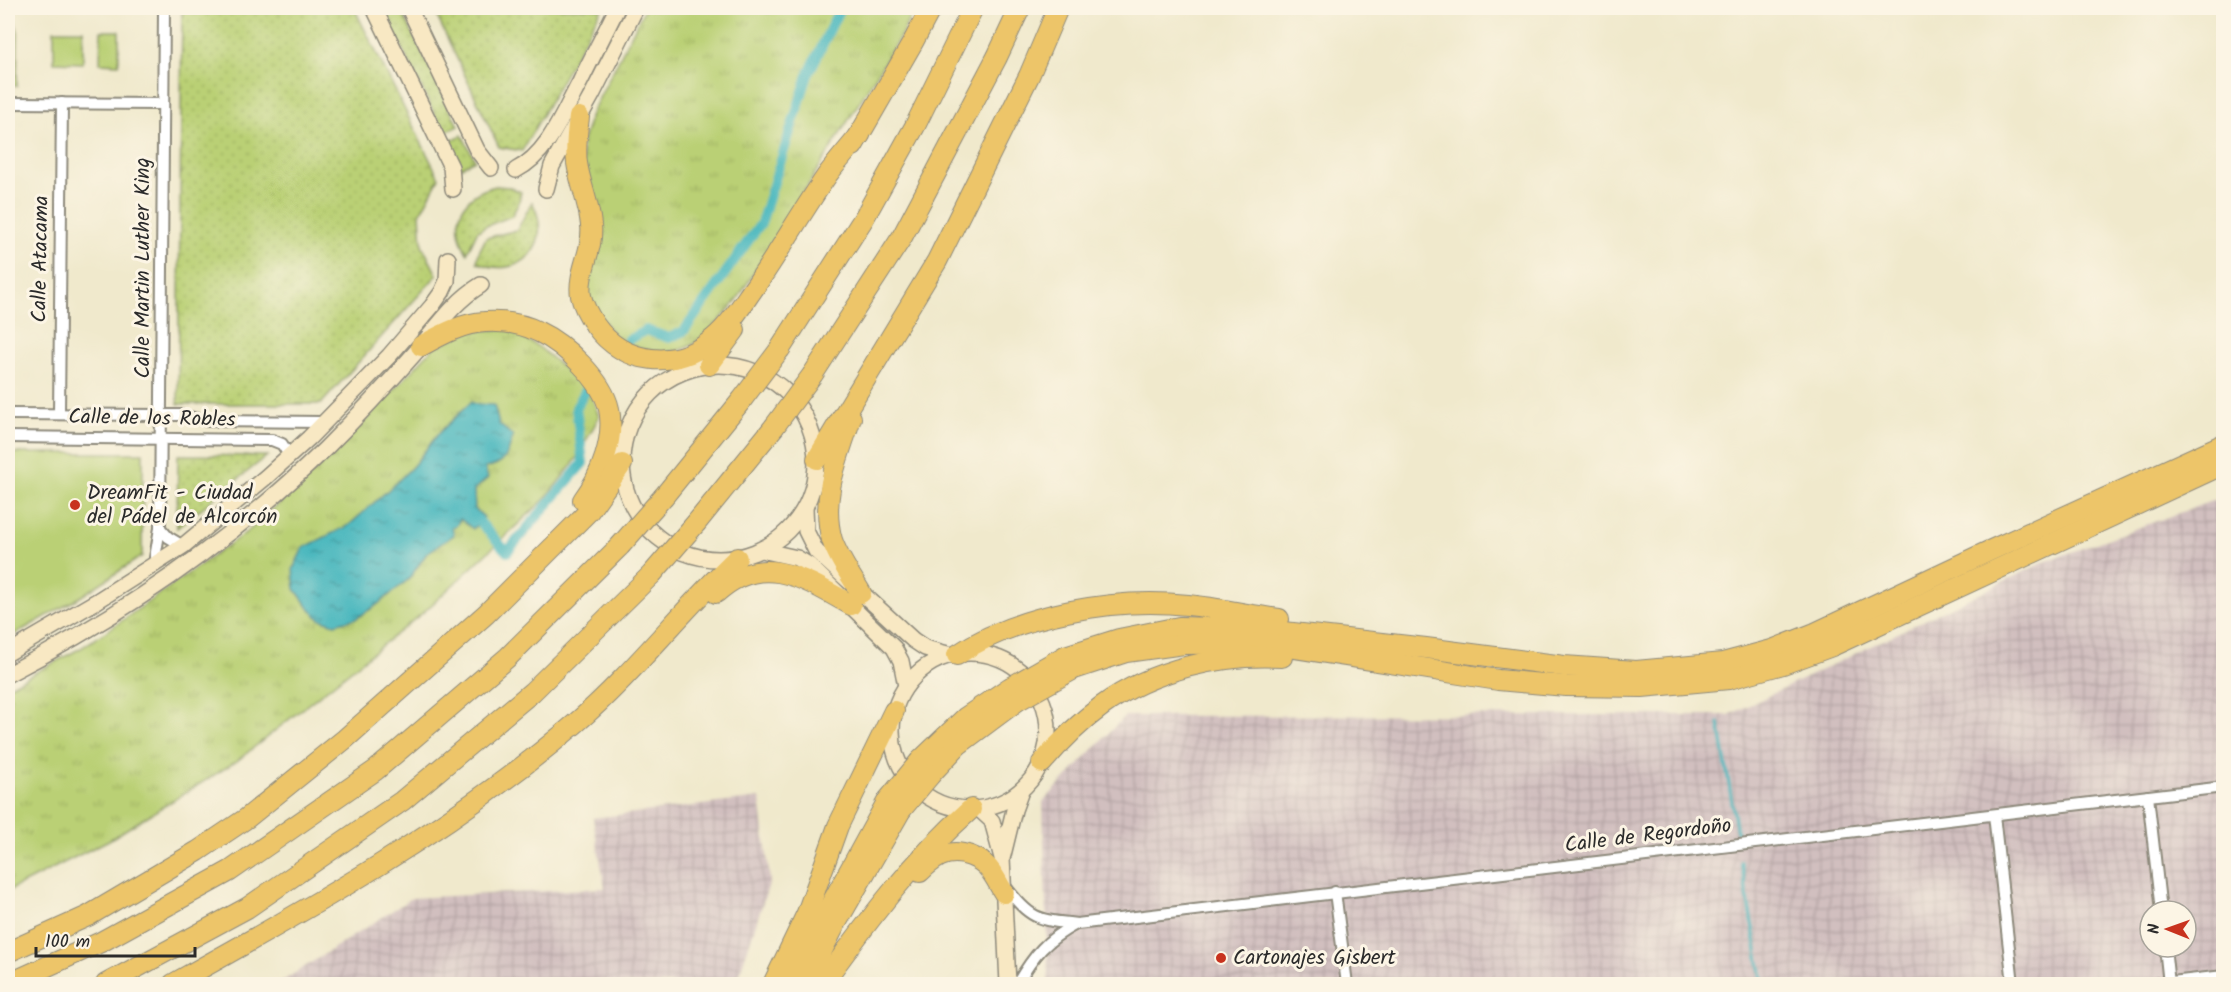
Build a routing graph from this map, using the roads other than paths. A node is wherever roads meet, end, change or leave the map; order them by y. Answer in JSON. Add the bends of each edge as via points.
{"nodes":[{"id":1,"x":164,"y":8,"type":"edge"},
{"id":2,"x":374,"y":8,"type":"edge"},
{"id":3,"x":409,"y":8,"type":"edge"},
{"id":4,"x":617,"y":8,"type":"edge"},
{"id":5,"x":636,"y":8,"type":"edge"},
{"id":6,"x":931,"y":8,"type":"edge"},
{"id":7,"x":973,"y":8,"type":"edge"},
{"id":8,"x":1020,"y":8,"type":"edge"},
{"id":9,"x":1058,"y":8,"type":"edge"},
{"id":10,"x":8,"y":103,"type":"edge"},
{"id":11,"x":62,"y":103,"type":"junction"},
{"id":12,"x":164,"y":104,"type":"junction"},
{"id":13,"x":579,"y":117,"type":"junction"},
{"id":14,"x":860,"y":135,"type":"junction"},
{"id":15,"x":491,"y":168,"type":"dead end"},
{"id":16,"x":516,"y":170,"type":"dead end"},
{"id":17,"x":453,"y":189,"type":"dead end"},
{"id":18,"x":546,"y":189,"type":"dead end"},
{"id":19,"x":448,"y":258,"type":"dead end"},
{"id":20,"x":481,"y":285,"type":"dead end"},
{"id":21,"x":558,"y":333,"type":"dead end"},
{"id":22,"x":421,"y":346,"type":"junction"},
{"id":23,"x":709,"y":365,"type":"junction"},
{"id":24,"x":588,"y":372,"type":"junction"},
{"id":25,"x":866,"y":376,"type":"junction"},
{"id":26,"x":8,"y":414,"type":"edge"},
{"id":27,"x":59,"y":414,"type":"junction"},
{"id":28,"x":161,"y":414,"type":"junction"},
{"id":29,"x":324,"y":422,"type":"junction"},
{"id":30,"x":2223,"y":432,"type":"edge"},
{"id":31,"x":8,"y":437,"type":"edge"},
{"id":32,"x":161,"y":438,"type":"junction"},
{"id":33,"x":2223,"y":444,"type":"edge"},
{"id":34,"x":289,"y":455,"type":"junction"},
{"id":35,"x":817,"y":459,"type":"junction"},
{"id":36,"x":2186,"y":461,"type":"junction"},
{"id":37,"x":622,"y":464,"type":"junction"},
{"id":38,"x":2223,"y":464,"type":"edge"},
{"id":39,"x":805,"y":508,"type":"junction"},
{"id":40,"x":160,"y":528,"type":"junction"},
{"id":41,"x":183,"y":546,"type":"junction"},
{"id":42,"x":761,"y":550,"type":"junction"},
{"id":43,"x":737,"y":558,"type":"junction"},
{"id":44,"x":154,"y":564,"type":"junction"},
{"id":45,"x":502,"y":598,"type":"junction"},
{"id":46,"x":856,"y":599,"type":"junction"},
{"id":47,"x":1426,"y":648,"type":"junction"},
{"id":48,"x":8,"y":653,"type":"edge"},
{"id":49,"x":954,"y":655,"type":"junction"},
{"id":50,"x":1070,"y":663,"type":"junction"},
{"id":51,"x":1393,"y":663,"type":"junction"},
{"id":52,"x":8,"y":674,"type":"edge"},
{"id":53,"x":906,"y":686,"type":"junction"},
{"id":54,"x":894,"y":711,"type":"junction"},
{"id":55,"x":1042,"y":763,"type":"junction"},
{"id":56,"x":510,"y":777,"type":"junction"},
{"id":57,"x":2223,"y":787,"type":"edge"},
{"id":58,"x":1021,"y":791,"type":"junction"},
{"id":59,"x":2148,"y":796,"type":"junction"},
{"id":60,"x":894,"y":805,"type":"junction"},
{"id":61,"x":975,"y":809,"type":"junction"},
{"id":62,"x":1994,"y":815,"type":"junction"},
{"id":63,"x":1002,"y":858,"type":"junction"},
{"id":64,"x":1003,"y":888,"type":"junction"},
{"id":65,"x":1335,"y":892,"type":"junction"},
{"id":66,"x":2160,"y":899,"type":"edge"},
{"id":67,"x":1077,"y":924,"type":"junction"},
{"id":68,"x":857,"y":936,"type":"junction"},
{"id":69,"x":8,"y":952,"type":"edge"},
{"id":70,"x":2166,"y":959,"type":"edge"},
{"id":71,"x":2223,"y":976,"type":"edge"},
{"id":72,"x":8,"y":984,"type":"edge"},
{"id":73,"x":106,"y":984,"type":"edge"},
{"id":74,"x":173,"y":984,"type":"edge"},
{"id":75,"x":773,"y":984,"type":"edge"},
{"id":76,"x":789,"y":984,"type":"edge"},
{"id":77,"x":805,"y":984,"type":"edge"},
{"id":78,"x":822,"y":984,"type":"edge"},
{"id":79,"x":1008,"y":984,"type":"edge"},
{"id":80,"x":1017,"y":984,"type":"edge"},
{"id":81,"x":1347,"y":984,"type":"edge"},
{"id":82,"x":2013,"y":984,"type":"edge"},
{"id":83,"x":2154,"y":984,"type":"edge"},
{"id":84,"x":2169,"y":984,"type":"edge"}],
"edges":[{"from":1,"to":12,"type":"street","name":"Calle Martin Luther King"},
{"from":2,"to":17,"type":"street","via":[[451,167]]},
{"from":3,"to":15,"type":"street","via":[[477,150]]},
{"from":4,"to":16,"type":"street","via":[[557,126],[537,154]]},
{"from":5,"to":13,"type":"street"},
{"from":6,"to":14,"type":"highway"},
{"from":7,"to":72,"type":"highway","bridge":true,"via":[[864,218],[780,348],[620,546],[508,657],[376,770],[230,871],[101,942]]},
{"from":8,"to":73,"type":"highway","bridge":true,"via":[[902,237],[813,374],[652,574],[532,692],[402,801],[247,908]]},
{"from":9,"to":25,"type":"highway","via":[[1029,76],[937,261]]},
{"from":10,"to":11,"type":"street"},
{"from":11,"to":12,"type":"street"},
{"from":11,"to":27,"type":"street","name":"Calle Atacama"},
{"from":12,"to":28,"type":"street","name":"Calle Martin Luther King"},
{"from":13,"to":14,"type":"highway","via":[[577,163],[592,231],[581,284],[582,303],[614,346],[649,359],[687,355],[714,339]]},
{"from":13,"to":18,"type":"street","via":[[552,166]]},
{"from":14,"to":23,"type":"highway","via":[[782,262]]},
{"from":19,"to":29,"type":"street","via":[[447,281],[442,292],[389,356]]},
{"from":20,"to":22,"type":"street","via":[[460,299]]},
{"from":21,"to":24,"type":"highway"},
{"from":22,"to":24,"type":"highway","via":[[467,325],[514,324],[553,340]]},
{"from":22,"to":52,"type":"street","via":[[324,450],[223,537],[100,622]]},
{"from":23,"to":35,"type":"street","via":[[754,369],[779,384],[805,415]]},
{"from":23,"to":37,"type":"street","via":[[673,376],[646,398],[626,436]]},
{"from":24,"to":45,"type":"highway","via":[[609,409],[607,449],[599,471],[567,522]]},
{"from":25,"to":35,"type":"highway"},
{"from":25,"to":46,"type":"highway","via":[[830,482],[827,513],[833,541]]},
{"from":26,"to":27,"type":"street","name":"Calle de los Robles"},
{"from":27,"to":28,"type":"street","name":"Calle de los Robles"},
{"from":28,"to":29,"type":"street","name":"Calle de los Robles","via":[[207,421]]},
{"from":28,"to":32,"type":"street","name":"Calle Martin Luther King"},
{"from":29,"to":34,"type":"street"},
{"from":30,"to":36,"type":"highway"},
{"from":31,"to":32,"type":"street","name":"Calle de los Robles"},
{"from":32,"to":34,"type":"street","name":"Calle de los Robles","via":[[275,440]]},
{"from":32,"to":40,"type":"street","name":"Calle Martin Luther King"},
{"from":33,"to":36,"type":"highway"},
{"from":34,"to":41,"type":"street"},
{"from":35,"to":39,"type":"street","via":[[814,484]]},
{"from":36,"to":47,"type":"highway","via":[[1815,633],[1723,663],[1636,671]]},
{"from":37,"to":43,"type":"street","via":[[625,488],[649,530],[668,545],[694,556],[713,560]]},
{"from":37,"to":45,"type":"highway","via":[[589,511]]},
{"from":38,"to":51,"type":"highway","via":[[1832,646],[1729,679],[1642,687],[1566,686],[1498,680]]},
{"from":39,"to":42,"type":"street","via":[[786,532]]},
{"from":39,"to":46,"type":"street","via":[[811,543]]},
{"from":40,"to":41,"type":"street"},
{"from":40,"to":44,"type":"street","name":"Calle Martin Luther King"},
{"from":41,"to":44,"type":"street"},
{"from":42,"to":43,"type":"street"},
{"from":42,"to":46,"type":"street","via":[[797,558]]},
{"from":43,"to":56,"type":"highway","via":[[612,689]]},
{"from":44,"to":48,"type":"street"},
{"from":45,"to":69,"type":"highway","via":[[345,739],[247,818],[88,916]]},
{"from":46,"to":49,"type":"street","via":[[925,648]]},
{"from":46,"to":53,"type":"street","via":[[894,648]]},
{"from":46,"to":56,"type":"highway","via":[[780,571],[752,571],[734,579],[586,725],[541,761]]},
{"from":47,"to":49,"type":"highway","via":[[1343,629],[1186,605],[1135,604],[1058,614],[985,638]]},
{"from":47,"to":50,"type":"highway","via":[[1258,629],[1179,627],[1119,639]]},
{"from":49,"to":53,"type":"street","via":[[923,668]]},
{"from":49,"to":55,"type":"street","via":[[997,657],[1034,684],[1047,718]]},
{"from":50,"to":51,"type":"highway","via":[[1184,644],[1263,643]]},
{"from":50,"to":60,"type":"highway","bridge":true,"via":[[1013,695],[958,745],[925,767]]},
{"from":51,"to":55,"type":"highway","via":[[1270,656],[1235,658],[1150,678],[1103,705]]},
{"from":53,"to":54,"type":"street"},
{"from":54,"to":61,"type":"street","via":[[892,735],[896,752],[913,784],[944,806]]},
{"from":54,"to":75,"type":"highway","via":[[838,826],[807,913]]},
{"from":55,"to":58,"type":"street"},
{"from":56,"to":74,"type":"highway","via":[[314,904]]},
{"from":57,"to":59,"type":"street","name":"Calle de Regordoño"},
{"from":58,"to":61,"type":"street","via":[[1000,803]]},
{"from":58,"to":63,"type":"street"},
{"from":59,"to":62,"type":"street","name":"Calle de Regordoño"},
{"from":59,"to":66,"type":"street"},
{"from":60,"to":76,"type":"highway","via":[[823,919]]},
{"from":60,"to":77,"type":"highway"},
{"from":61,"to":63,"type":"street","via":[[992,821]]},
{"from":61,"to":68,"type":"highway","via":[[931,846]]},
{"from":62,"to":65,"type":"street","name":"Calle de Regordoño"},
{"from":62,"to":82,"type":"street"},
{"from":63,"to":64,"type":"street"},
{"from":64,"to":67,"type":"street","via":[[1040,919]]},
{"from":64,"to":68,"type":"highway","via":[[984,863],[958,853],[946,854],[927,865]]},
{"from":64,"to":79,"type":"street"},
{"from":65,"to":67,"type":"street","name":"Calle de Regordoño"},
{"from":65,"to":81,"type":"street"},
{"from":67,"to":80,"type":"street","via":[[1040,949]]},
{"from":68,"to":78,"type":"highway"},
{"from":70,"to":84,"type":"street"},
{"from":71,"to":84,"type":"street"},
{"from":83,"to":84,"type":"street"}]}
